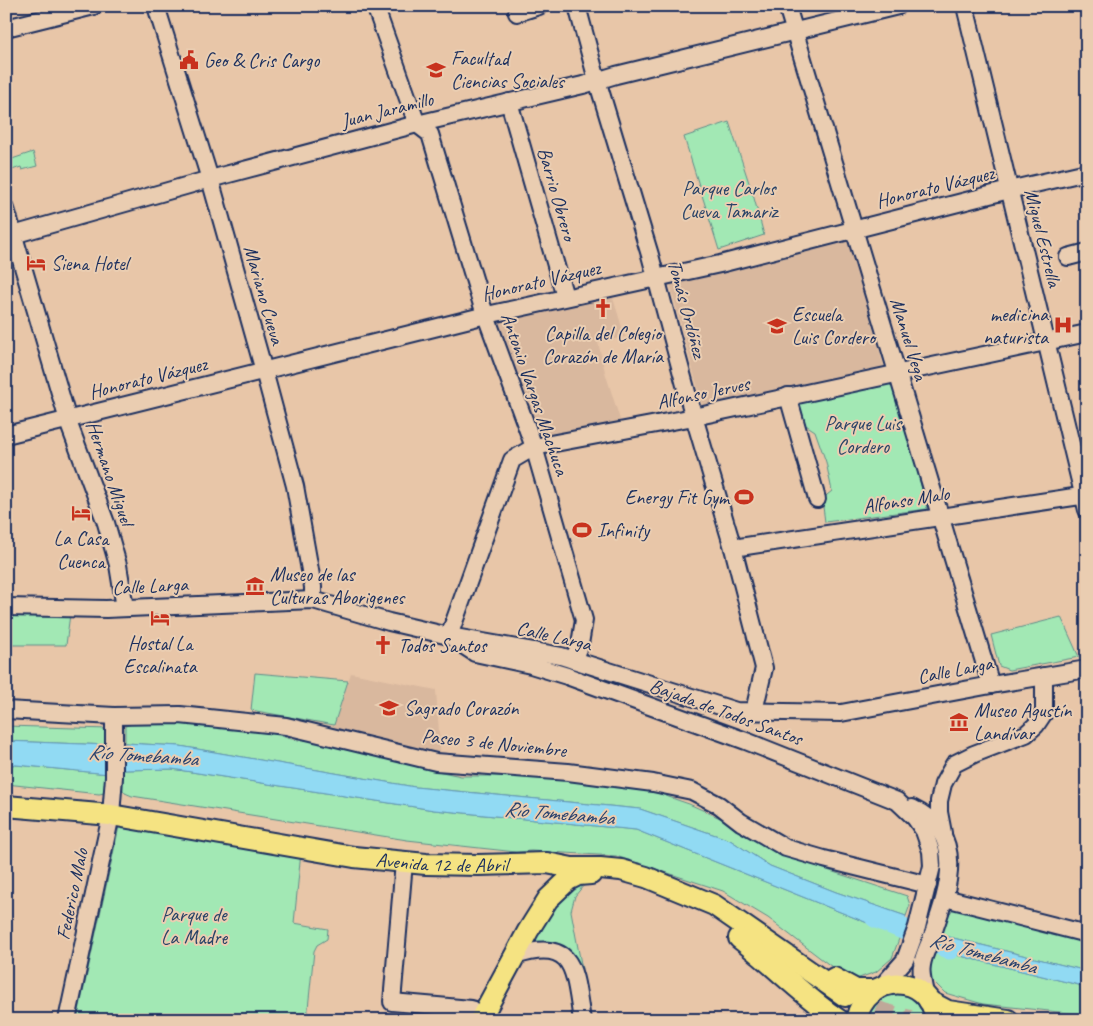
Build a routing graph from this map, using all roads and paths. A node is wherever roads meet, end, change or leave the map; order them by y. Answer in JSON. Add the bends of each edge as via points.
{"nodes":[{"id":1,"x":94,"y":6,"type":"edge"},
{"id":2,"x":156,"y":6,"type":"edge"},
{"id":3,"x":375,"y":6,"type":"edge"},
{"id":4,"x":539,"y":6,"type":"edge"},
{"id":5,"x":576,"y":6,"type":"edge"},
{"id":6,"x":787,"y":6,"type":"edge"},
{"id":7,"x":898,"y":6,"type":"edge"},
{"id":8,"x":965,"y":6,"type":"edge"},
{"id":9,"x":517,"y":13,"type":"dead end"},
{"id":10,"x":6,"y":28,"type":"edge"},
{"id":11,"x":795,"y":32,"type":"junction"},
{"id":12,"x":597,"y":80,"type":"junction"},
{"id":13,"x":509,"y":102,"type":"junction"},
{"id":14,"x":417,"y":124,"type":"junction"},
{"id":15,"x":1087,"y":172,"type":"edge"},
{"id":16,"x":210,"y":179,"type":"junction"},
{"id":17,"x":1009,"y":190,"type":"junction"},
{"id":18,"x":6,"y":209,"type":"edge"},
{"id":19,"x":854,"y":230,"type":"junction"},
{"id":20,"x":10,"y":236,"type":"edge"},
{"id":21,"x":1087,"y":252,"type":"edge"},
{"id":22,"x":1068,"y":257,"type":"dead end"},
{"id":23,"x":656,"y":278,"type":"junction"},
{"id":24,"x":565,"y":297,"type":"junction"},
{"id":25,"x":486,"y":316,"type":"junction"},
{"id":26,"x":1087,"y":333,"type":"edge"},
{"id":27,"x":1046,"y":343,"type":"junction"},
{"id":28,"x":264,"y":372,"type":"junction"},
{"id":29,"x":897,"y":373,"type":"junction"},
{"id":30,"x":788,"y":396,"type":"junction"},
{"id":31,"x":694,"y":417,"type":"junction"},
{"id":32,"x":68,"y":420,"type":"junction"},
{"id":33,"x":6,"y":435,"type":"edge"},
{"id":34,"x":534,"y":448,"type":"junction"},
{"id":35,"x":817,"y":499,"type":"dead end"},
{"id":36,"x":1086,"y":500,"type":"edge"},
{"id":37,"x":940,"y":516,"type":"junction"},
{"id":38,"x":733,"y":548,"type":"junction"},
{"id":39,"x":313,"y":600,"type":"junction"},
{"id":40,"x":6,"y":607,"type":"edge"},
{"id":41,"x":125,"y":608,"type":"junction"},
{"id":42,"x":449,"y":636,"type":"junction"},
{"id":43,"x":573,"y":660,"type":"junction"},
{"id":44,"x":1087,"y":669,"type":"edge"},
{"id":45,"x":1044,"y":676,"type":"junction"},
{"id":46,"x":991,"y":685,"type":"junction"},
{"id":47,"x":6,"y":710,"type":"edge"},
{"id":48,"x":754,"y":711,"type":"junction"},
{"id":49,"x":114,"y":723,"type":"junction"},
{"id":50,"x":897,"y":801,"type":"junction"},
{"id":51,"x":6,"y":806,"type":"edge"},
{"id":52,"x":111,"y":814,"type":"junction"},
{"id":53,"x":944,"y":839,"type":"junction"},
{"id":54,"x":404,"y":862,"type":"junction"},
{"id":55,"x":547,"y":863,"type":"junction"},
{"id":56,"x":568,"y":875,"type":"junction"},
{"id":57,"x":928,"y":885,"type":"junction"},
{"id":58,"x":945,"y":898,"type":"junction"},
{"id":59,"x":1087,"y":934,"type":"edge"},
{"id":60,"x":514,"y":956,"type":"junction"},
{"id":61,"x":878,"y":988,"type":"junction"},
{"id":62,"x":930,"y":1005,"type":"edge"},
{"id":63,"x":841,"y":1007,"type":"edge"},
{"id":64,"x":472,"y":1016,"type":"edge"},
{"id":65,"x":67,"y":1020,"type":"edge"},
{"id":66,"x":582,"y":1020,"type":"edge"},
{"id":67,"x":856,"y":1020,"type":"edge"},
{"id":68,"x":1008,"y":1020,"type":"edge"}],
"edges":[{"from":1,"to":10,"type":"street"},
{"from":2,"to":16,"type":"street","name":"Mariano Cueva"},
{"from":3,"to":14,"type":"street","name":"Antonio Vargas Machuca"},
{"from":4,"to":9,"type":"street"},
{"from":5,"to":12,"type":"street","name":"Tomás Ordóñez"},
{"from":6,"to":11,"type":"street","name":"Manuel Vega"},
{"from":7,"to":11,"type":"street","name":"Juan Jaramillo"},
{"from":8,"to":17,"type":"street","name":"Miguel Estrella"},
{"from":11,"to":12,"type":"street","name":"Juan Jaramillo"},
{"from":11,"to":19,"type":"street","name":"Manuel Vega"},
{"from":12,"to":13,"type":"street","name":"Juan Jaramillo"},
{"from":12,"to":23,"type":"street","name":"Tomás Ordóñez"},
{"from":13,"to":14,"type":"street","name":"Juan Jaramillo"},
{"from":13,"to":24,"type":"street","name":"Barrio Obrero"},
{"from":14,"to":16,"type":"street","name":"Juan Jaramillo"},
{"from":14,"to":25,"type":"street","name":"Antonio Vargas Machuca","via":[[430,134]]},
{"from":15,"to":17,"type":"street","name":"Honorato Vázquez"},
{"from":16,"to":20,"type":"street","name":"Juan Jaramillo"},
{"from":16,"to":28,"type":"street","name":"Mariano Cueva"},
{"from":17,"to":19,"type":"street","name":"Honorato Vázquez"},
{"from":17,"to":27,"type":"street","name":"Miguel Estrella"},
{"from":18,"to":20,"type":"street","name":"Hermano Miguel"},
{"from":19,"to":23,"type":"street","name":"Honorato Vázquez"},
{"from":19,"to":29,"type":"street","name":"Manuel Vega"},
{"from":20,"to":32,"type":"street","name":"Hermano Miguel"},
{"from":21,"to":22,"type":"street"},
{"from":23,"to":24,"type":"street","name":"Honorato Vázquez"},
{"from":23,"to":31,"type":"street","name":"Tomás Ordóñez"},
{"from":24,"to":25,"type":"street","name":"Honorato Vázquez"},
{"from":25,"to":28,"type":"street","name":"Honorato Vázquez"},
{"from":25,"to":34,"type":"street","name":"Antonio Vargas Machuca"},
{"from":26,"to":27,"type":"street","name":"Alfonso Jerves"},
{"from":27,"to":29,"type":"street","name":"Alfonso Jerves"},
{"from":27,"to":36,"type":"street","name":"Miguel Estrella"},
{"from":28,"to":32,"type":"street","name":"Honorato Vázquez"},
{"from":28,"to":39,"type":"street","name":"Mariano Cueva","via":[[295,486]]},
{"from":29,"to":30,"type":"street","name":"Alfonso Jerves"},
{"from":29,"to":37,"type":"street","name":"Manuel Vega"},
{"from":30,"to":31,"type":"street","name":"Alfonso Jerves"},
{"from":30,"to":35,"type":"street"},
{"from":31,"to":34,"type":"street","name":"Alfonso Jerves"},
{"from":31,"to":38,"type":"street","name":"Tomás Ordóñez"},
{"from":32,"to":33,"type":"street","name":"Honorato Vázquez"},
{"from":32,"to":41,"type":"street","name":"Hermano Miguel","via":[[106,523],[118,565]]},
{"from":34,"to":42,"type":"street","name":"Alfonso Jerves","via":[[512,460]]},
{"from":34,"to":43,"type":"street","name":"Antonio Vargas Machuca","via":[[584,620],[580,644]]},
{"from":36,"to":37,"type":"street","name":"Alfonso Malo"},
{"from":37,"to":38,"type":"street","name":"Alfonso Malo"},
{"from":37,"to":46,"type":"street","name":"Manuel Vega"},
{"from":38,"to":48,"type":"street","name":"Tomás Ordóñez","via":[[764,668]]},
{"from":39,"to":41,"type":"street","name":"Calle Larga"},
{"from":39,"to":42,"type":"street","name":"Calle Larga"},
{"from":40,"to":41,"type":"street","name":"Calle Larga"},
{"from":42,"to":43,"type":"street","name":"Calle Larga"},
{"from":42,"to":50,"type":"street","name":"Bajada de Todos Santos","via":[[475,653],[567,676],[746,740]]},
{"from":43,"to":48,"type":"street","name":"Calle Larga","via":[[736,711]]},
{"from":44,"to":45,"type":"street","name":"Calle Larga"},
{"from":45,"to":46,"type":"street","name":"Calle Larga"},
{"from":45,"to":53,"type":"street","via":[[1044,713],[1036,725],[1026,734],[954,764],[943,784],[939,801]]},
{"from":46,"to":48,"type":"street","name":"Calle Larga","via":[[841,713]]},
{"from":47,"to":49,"type":"street","name":"Paseo 3 de Noviembre"},
{"from":49,"to":52,"type":"street","name":"Federico Malo"},
{"from":49,"to":57,"type":"street","name":"Paseo 3 de Noviembre","via":[[180,716],[286,726],[436,762],[568,772],[653,783],[692,791],[786,848]]},
{"from":50,"to":53,"type":"street","via":[[926,816]]},
{"from":50,"to":57,"type":"street","name":"Bajada de Todos Santos","via":[[915,818],[929,841],[932,866]]},
{"from":51,"to":52,"type":"main road","name":"Avenida 12 de Abril"},
{"from":52,"to":54,"type":"main road","name":"Avenida 12 de Abril","via":[[354,857]]},
{"from":52,"to":65,"type":"street","name":"Federico Malo"},
{"from":53,"to":58,"type":"street","via":[[950,876]]},
{"from":54,"to":55,"type":"main road","name":"Avenida 12 de Abril"},
{"from":54,"to":64,"type":"street","via":[[392,1002]]},
{"from":55,"to":56,"type":"main road","name":"Avenida 12 de Abril"},
{"from":55,"to":61,"type":"main road","via":[[582,860],[614,863],[687,886],[722,900],[826,973],[856,990]]},
{"from":56,"to":60,"type":"main road","via":[[548,899]]},
{"from":56,"to":63,"type":"main road","name":"Avenida 12 de Abril","via":[[591,874],[645,884],[746,937]]},
{"from":56,"to":63,"type":"main road","name":"Avenida 12 de Abril","via":[[600,868],[629,873],[714,905]]},
{"from":56,"to":64,"type":"main road","via":[[550,881],[536,896]]},
{"from":57,"to":61,"type":"street","name":"Bajada de Todos Santos","via":[[905,960]]},
{"from":58,"to":59,"type":"street"},
{"from":58,"to":62,"type":"street","via":[[922,966]]},
{"from":60,"to":64,"type":"main road"},
{"from":60,"to":66,"type":"street","via":[[547,949],[558,952],[573,970]]},
{"from":61,"to":62,"type":"main road","via":[[891,984],[909,986]]},
{"from":61,"to":67,"type":"main road","via":[[862,1003]]},
{"from":62,"to":68,"type":"main road"}]}
